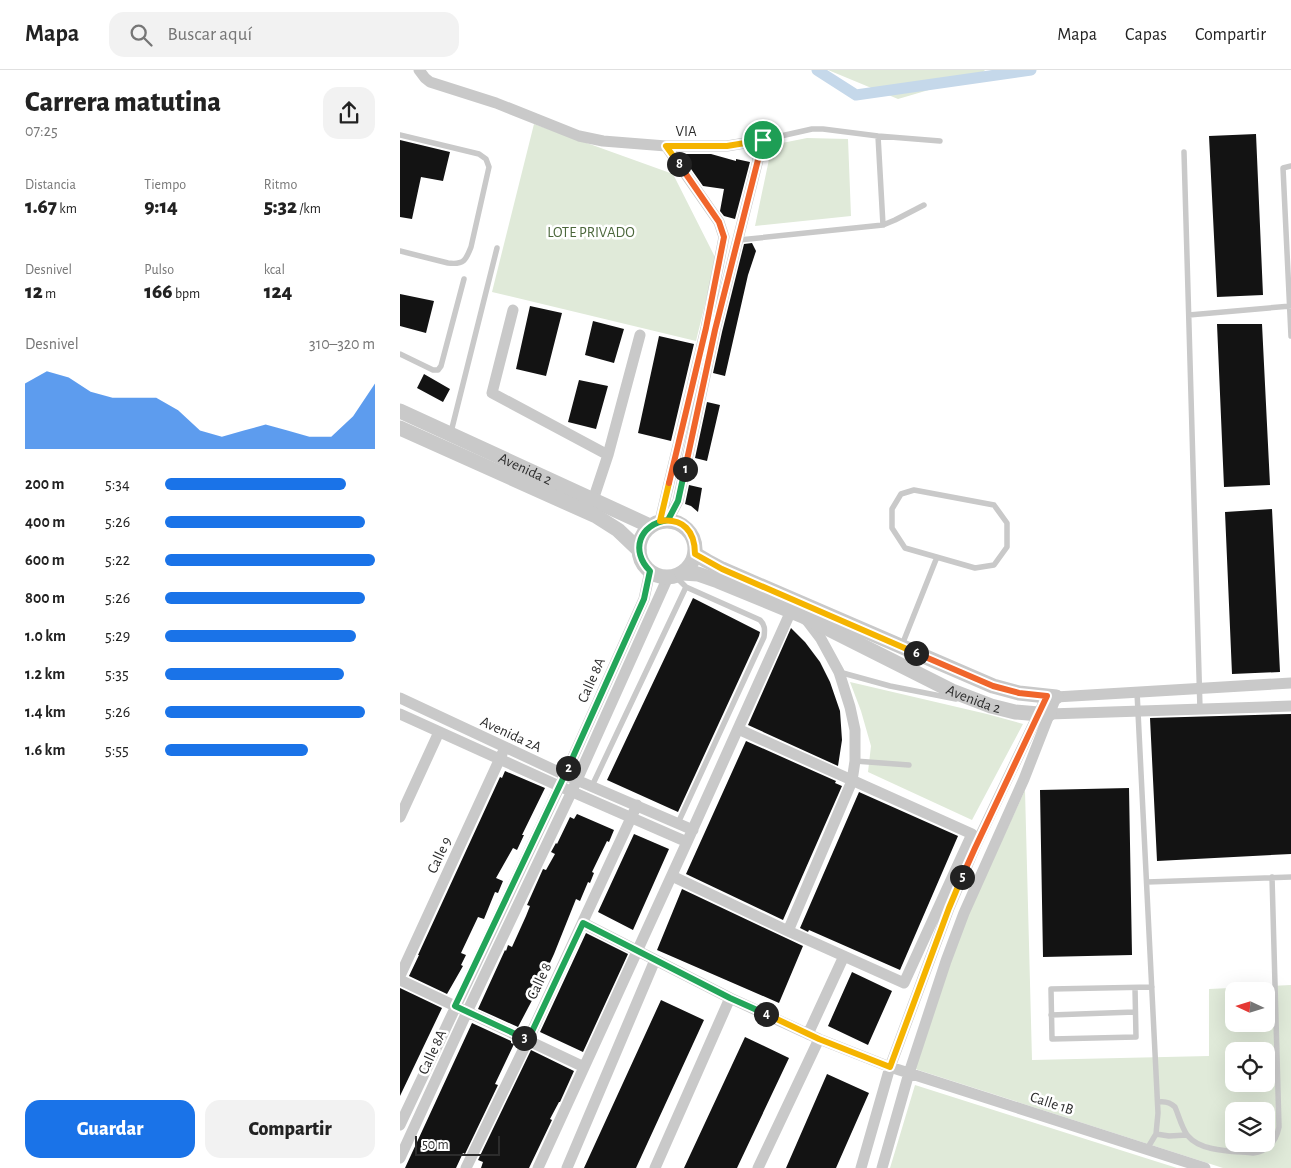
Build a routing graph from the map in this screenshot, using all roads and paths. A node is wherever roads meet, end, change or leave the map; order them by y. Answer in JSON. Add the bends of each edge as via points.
{"nodes":[{"id":1,"x":419,"y":70,"type":"edge"},
{"id":2,"x":400,"y":136,"type":"edge"},
{"id":3,"x":878,"y":136,"type":"junction"},
{"id":4,"x":763,"y":140,"type":"junction"},
{"id":5,"x":940,"y":141,"type":"dead end"},
{"id":6,"x":666,"y":146,"type":"junction"},
{"id":7,"x":1184,"y":152,"type":"dead end"},
{"id":8,"x":1291,"y":166,"type":"edge"},
{"id":9,"x":924,"y":205,"type":"dead end"},
{"id":10,"x":883,"y":225,"type":"junction"},
{"id":11,"x":739,"y":240,"type":"junction"},
{"id":12,"x":497,"y":248,"type":"dead end"},
{"id":13,"x":400,"y":251,"type":"edge"},
{"id":14,"x":464,"y":279,"type":"dead end"},
{"id":15,"x":1290,"y":306,"type":"edge"},
{"id":16,"x":513,"y":310,"type":"dead end"},
{"id":17,"x":1189,"y":315,"type":"junction"},
{"id":18,"x":710,"y":329,"type":"junction"},
{"id":19,"x":640,"y":335,"type":"dead end"},
{"id":20,"x":1291,"y":336,"type":"edge"},
{"id":21,"x":400,"y":354,"type":"edge"},
{"id":22,"x":400,"y":411,"type":"edge"},
{"id":23,"x":400,"y":428,"type":"edge"},
{"id":24,"x":450,"y":434,"type":"junction"},
{"id":25,"x":608,"y":455,"type":"junction"},
{"id":26,"x":593,"y":500,"type":"junction"},
{"id":27,"x":659,"y":522,"type":"junction"},
{"id":28,"x":639,"y":550,"type":"junction"},
{"id":29,"x":695,"y":554,"type":"junction"},
{"id":30,"x":937,"y":556,"type":"junction"},
{"id":31,"x":650,"y":571,"type":"junction"},
{"id":32,"x":678,"y":578,"type":"junction"},
{"id":33,"x":797,"y":614,"type":"junction"},
{"id":34,"x":902,"y":647,"type":"junction"},
{"id":35,"x":839,"y":672,"type":"junction"},
{"id":36,"x":1291,"y":683,"type":"edge"},
{"id":37,"x":1200,"y":688,"type":"junction"},
{"id":38,"x":1137,"y":692,"type":"junction"},
{"id":39,"x":1052,"y":696,"type":"junction"},
{"id":40,"x":400,"y":698,"type":"edge"},
{"id":41,"x":991,"y":706,"type":"junction"},
{"id":42,"x":1291,"y":706,"type":"edge"},
{"id":43,"x":1200,"y":709,"type":"junction"},
{"id":44,"x":1138,"y":711,"type":"junction"},
{"id":45,"x":400,"y":714,"type":"edge"},
{"id":46,"x":1044,"y":714,"type":"junction"},
{"id":47,"x":738,"y":729,"type":"junction"},
{"id":48,"x":439,"y":732,"type":"junction"},
{"id":49,"x":505,"y":747,"type":"junction"},
{"id":50,"x":500,"y":759,"type":"junction"},
{"id":51,"x":855,"y":761,"type":"junction"},
{"id":52,"x":909,"y":765,"type":"dead end"},
{"id":53,"x":565,"y":775,"type":"junction"},
{"id":54,"x":577,"y":780,"type":"junction"},
{"id":55,"x":852,"y":781,"type":"junction"},
{"id":56,"x":559,"y":786,"type":"junction"},
{"id":57,"x":592,"y":786,"type":"junction"},
{"id":58,"x":572,"y":791,"type":"junction"},
{"id":59,"x":636,"y":806,"type":"junction"},
{"id":60,"x":400,"y":817,"type":"edge"},
{"id":61,"x":631,"y":817,"type":"junction"},
{"id":62,"x":678,"y":823,"type":"junction"},
{"id":63,"x":693,"y":830,"type":"junction"},
{"id":64,"x":687,"y":842,"type":"junction"},
{"id":65,"x":672,"y":876,"type":"junction"},
{"id":66,"x":1272,"y":877,"type":"junction"},
{"id":67,"x":1291,"y":877,"type":"edge"},
{"id":68,"x":1147,"y":882,"type":"junction"},
{"id":69,"x":583,"y":923,"type":"junction"},
{"id":70,"x":788,"y":931,"type":"junction"},
{"id":71,"x":638,"y":950,"type":"junction"},
{"id":72,"x":844,"y":956,"type":"junction"},
{"id":73,"x":655,"y":960,"type":"junction"},
{"id":74,"x":400,"y":976,"type":"edge"},
{"id":75,"x":400,"y":980,"type":"edge"},
{"id":76,"x":1152,"y":987,"type":"junction"},
{"id":77,"x":1135,"y":988,"type":"junction"},
{"id":78,"x":730,"y":998,"type":"junction"},
{"id":79,"x":455,"y":1006,"type":"junction"},
{"id":80,"x":467,"y":1012,"type":"junction"},
{"id":81,"x":1135,"y":1012,"type":"junction"},
{"id":82,"x":1051,"y":1015,"type":"junction"},
{"id":83,"x":814,"y":1036,"type":"junction"},
{"id":84,"x":528,"y":1040,"type":"junction"},
{"id":85,"x":584,"y":1067,"type":"junction"},
{"id":86,"x":890,"y":1067,"type":"junction"},
{"id":87,"x":909,"y":1074,"type":"junction"},
{"id":88,"x":1158,"y":1102,"type":"junction"},
{"id":89,"x":400,"y":1125,"type":"edge"},
{"id":90,"x":1156,"y":1134,"type":"junction"},
{"id":91,"x":1187,"y":1135,"type":"junction"},
{"id":92,"x":1147,"y":1149,"type":"junction"},
{"id":93,"x":400,"y":1158,"type":"edge"},
{"id":94,"x":466,"y":1168,"type":"edge"},
{"id":95,"x":538,"y":1168,"type":"edge"},
{"id":96,"x":567,"y":1168,"type":"edge"},
{"id":97,"x":655,"y":1168,"type":"edge"},
{"id":98,"x":758,"y":1168,"type":"edge"},
{"id":99,"x":861,"y":1168,"type":"edge"},
{"id":100,"x":882,"y":1168,"type":"edge"},
{"id":101,"x":1205,"y":1168,"type":"edge"}],
"edges":[{"from":1,"to":6,"type":"street","name":"VIA","via":[[430,82],[496,103],[579,136]]},
{"from":2,"to":13,"type":"lane","via":[[479,154],[490,167],[471,247],[463,262],[448,263]]},
{"from":3,"to":4,"type":"lane","via":[[812,129]]},
{"from":3,"to":5,"type":"lane"},
{"from":3,"to":10,"type":"lane"},
{"from":4,"to":6,"type":"street","name":"VIA","via":[[727,146]]},
{"from":4,"to":11,"type":"street"},
{"from":6,"to":18,"type":"street","via":[[723,230]]},
{"from":7,"to":17,"type":"lane"},
{"from":8,"to":15,"type":"lane","via":[[1283,168]]},
{"from":9,"to":10,"type":"lane"},
{"from":10,"to":11,"type":"lane"},
{"from":11,"to":18,"type":"street"},
{"from":12,"to":24,"type":"lane"},
{"from":14,"to":21,"type":"lane","via":[[442,366],[432,370]]},
{"from":15,"to":17,"type":"lane"},
{"from":15,"to":20,"type":"lane"},
{"from":16,"to":25,"type":"street","via":[[492,393]]},
{"from":17,"to":37,"type":"lane"},
{"from":18,"to":27,"type":"street","via":[[678,501]]},
{"from":19,"to":25,"type":"street"},
{"from":22,"to":24,"type":"street","name":"Avenida 2"},
{"from":23,"to":28,"type":"street","name":"Avenida 2","via":[[596,516],[618,530]]},
{"from":24,"to":26,"type":"street","name":"Avenida 2"},
{"from":25,"to":26,"type":"street"},
{"from":26,"to":27,"type":"street","name":"Avenida 2"},
{"from":27,"to":28,"type":"street","via":[[644,532]]},
{"from":27,"to":29,"type":"street","via":[[677,522],[686,527],[692,534]]},
{"from":28,"to":31,"type":"street","via":[[644,565]]},
{"from":29,"to":32,"type":"street"},
{"from":29,"to":34,"type":"street","name":"Avenida 2","via":[[722,569]]},
{"from":30,"to":30,"type":"lane","via":[[975,568],[994,565],[1007,547],[1007,523],[994,505],[914,490],[901,494],[892,509],[892,528],[906,548]]},
{"from":30,"to":34,"type":"lane"},
{"from":31,"to":32,"type":"street"},
{"from":31,"to":53,"type":"street","name":"Calle 8A","via":[[644,599]]},
{"from":32,"to":33,"type":"street","name":"Avenida 2","via":[[698,574]]},
{"from":32,"to":54,"type":"street","name":"Calle 8A"},
{"from":32,"to":57,"type":"lane"},
{"from":32,"to":62,"type":"lane","via":[[760,620],[765,630]]},
{"from":33,"to":35,"type":"street","via":[[821,639]]},
{"from":33,"to":41,"type":"street","name":"Avenida 2"},
{"from":33,"to":47,"type":"street"},
{"from":34,"to":39,"type":"street","name":"Avenida 2","via":[[993,686],[1019,693]]},
{"from":35,"to":41,"type":"lane","via":[[890,686]]},
{"from":35,"to":51,"type":"street","via":[[850,707]]},
{"from":36,"to":37,"type":"street","name":"Avenida 2"},
{"from":37,"to":38,"type":"street","name":"Avenida 2"},
{"from":37,"to":43,"type":"lane"},
{"from":38,"to":39,"type":"street","name":"Avenida 2"},
{"from":38,"to":44,"type":"lane"},
{"from":39,"to":46,"type":"street"},
{"from":40,"to":49,"type":"street","name":"Avenida 2A"},
{"from":41,"to":46,"type":"street","name":"Avenida 2"},
{"from":42,"to":43,"type":"street","name":"Avenida 2"},
{"from":43,"to":44,"type":"street","name":"Avenida 2"},
{"from":44,"to":46,"type":"street","name":"Avenida 2"},
{"from":44,"to":68,"type":"lane"},
{"from":45,"to":48,"type":"street","name":"Avenida 2A"},
{"from":46,"to":86,"type":"street","via":[[975,848],[949,908]]},
{"from":46,"to":87,"type":"street","via":[[1024,779],[946,961]]},
{"from":47,"to":55,"type":"street"},
{"from":47,"to":63,"type":"street"},
{"from":48,"to":50,"type":"street","name":"Avenida 2A"},
{"from":48,"to":60,"type":"street"},
{"from":49,"to":50,"type":"street","name":"Calle 9"},
{"from":49,"to":53,"type":"street","name":"Avenida 2A"},
{"from":50,"to":56,"type":"street","name":"Avenida 2A"},
{"from":50,"to":74,"type":"street","name":"Calle 9"},
{"from":51,"to":52,"type":"lane"},
{"from":51,"to":55,"type":"street"},
{"from":53,"to":54,"type":"street","name":"Avenida 2A"},
{"from":53,"to":56,"type":"street","name":"Calle 8A"},
{"from":54,"to":57,"type":"street","name":"Avenida 2A"},
{"from":54,"to":58,"type":"street","name":"Calle 8A"},
{"from":55,"to":70,"type":"street"},
{"from":55,"to":72,"type":"street","via":[[972,834],[904,983]]},
{"from":56,"to":58,"type":"street","name":"Avenida 2A"},
{"from":56,"to":79,"type":"street","name":"Calle 8A"},
{"from":57,"to":59,"type":"street","name":"Avenida 2A"},
{"from":58,"to":61,"type":"street","name":"Avenida 2A"},
{"from":58,"to":80,"type":"street","name":"Calle 8A"},
{"from":59,"to":61,"type":"street","name":"Calle 8"},
{"from":59,"to":62,"type":"street","name":"Avenida 2A"},
{"from":61,"to":64,"type":"street","name":"Avenida 2A"},
{"from":61,"to":69,"type":"street","name":"Calle 8"},
{"from":62,"to":63,"type":"street","name":"Avenida 2A"},
{"from":63,"to":64,"type":"street"},
{"from":64,"to":65,"type":"street"},
{"from":65,"to":70,"type":"street"},
{"from":65,"to":71,"type":"street"},
{"from":66,"to":67,"type":"lane"},
{"from":66,"to":68,"type":"lane"},
{"from":66,"to":91,"type":"lane","via":[[1278,1132],[1270,1146],[1252,1153],[1212,1149],[1196,1143]]},
{"from":68,"to":76,"type":"lane"},
{"from":69,"to":71,"type":"street","name":"Calle 1B"},
{"from":69,"to":84,"type":"street","name":"Calle 8"},
{"from":70,"to":72,"type":"street"},
{"from":71,"to":73,"type":"street","name":"Calle 1B"},
{"from":71,"to":85,"type":"street"},
{"from":72,"to":83,"type":"street"},
{"from":73,"to":78,"type":"street","name":"Calle 1B"},
{"from":73,"to":96,"type":"street"},
{"from":75,"to":79,"type":"street"},
{"from":76,"to":77,"type":"lane"},
{"from":76,"to":88,"type":"lane"},
{"from":77,"to":81,"type":"lane"},
{"from":77,"to":82,"type":"lane","via":[[1051,989]]},
{"from":78,"to":83,"type":"street","name":"Calle 1B"},
{"from":78,"to":97,"type":"street"},
{"from":79,"to":80,"type":"street"},
{"from":79,"to":89,"type":"street","name":"Calle 8A"},
{"from":80,"to":84,"type":"street"},
{"from":80,"to":93,"type":"street","name":"Calle 8A"},
{"from":81,"to":82,"type":"lane"},
{"from":81,"to":82,"type":"lane","via":[[1136,1037],[1052,1039]]},
{"from":83,"to":86,"type":"street","name":"Calle 1B"},
{"from":83,"to":98,"type":"street"},
{"from":84,"to":85,"type":"street"},
{"from":84,"to":94,"type":"street","name":"Calle 8"},
{"from":85,"to":95,"type":"street"},
{"from":86,"to":87,"type":"street","name":"Calle 1B"},
{"from":86,"to":99,"type":"street"},
{"from":87,"to":92,"type":"street","name":"Calle 1B"},
{"from":87,"to":100,"type":"street"},
{"from":88,"to":90,"type":"lane"},
{"from":88,"to":91,"type":"lane","via":[[1169,1102],[1175,1107]]},
{"from":90,"to":91,"type":"lane"},
{"from":90,"to":92,"type":"lane"},
{"from":92,"to":101,"type":"street","name":"Calle 1B"}]}
